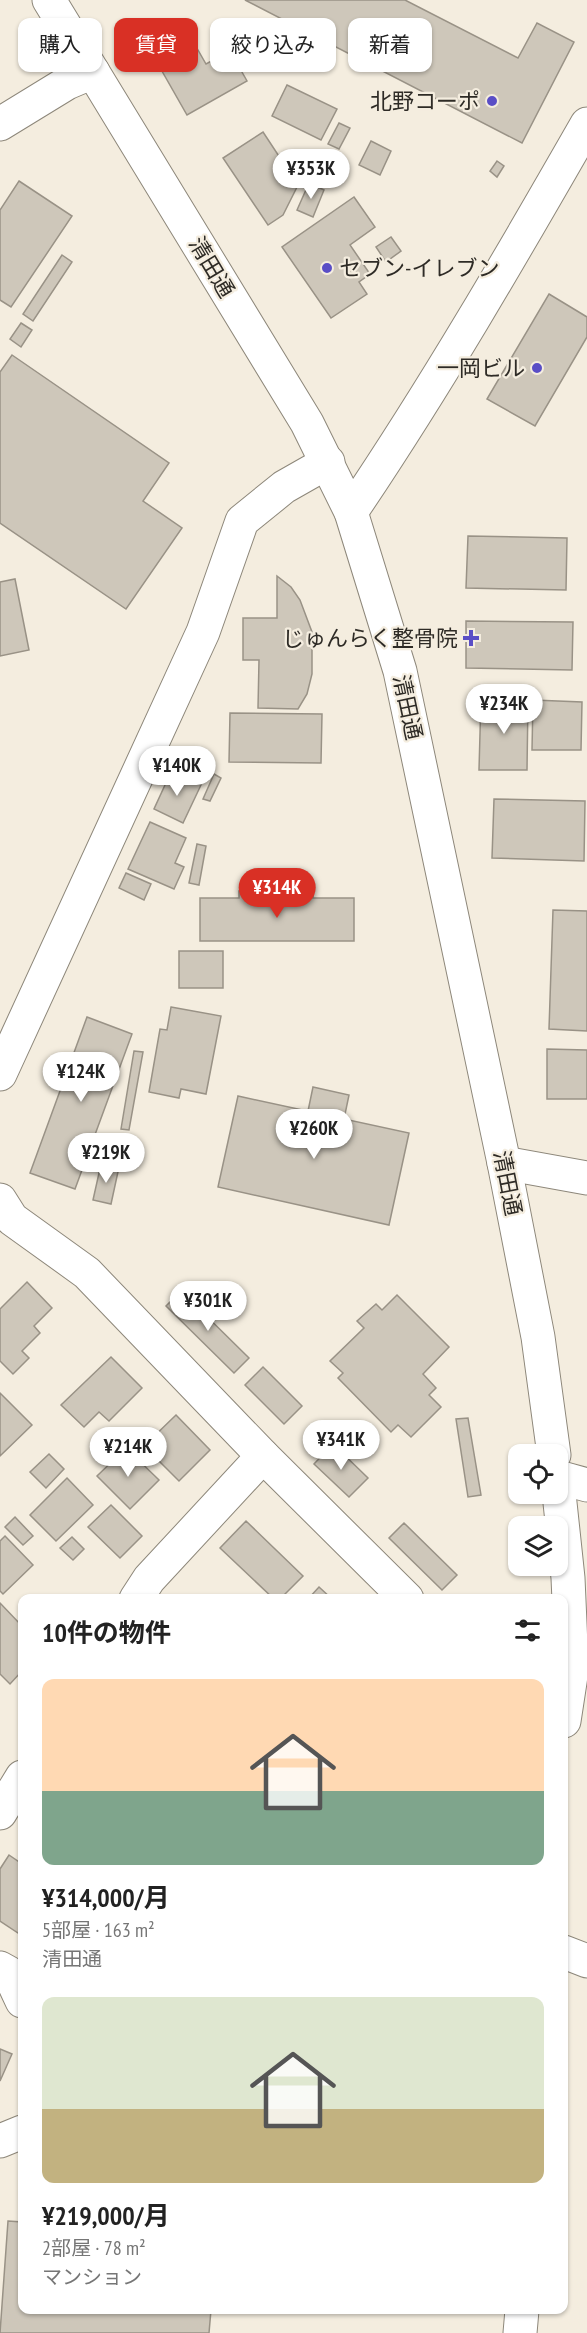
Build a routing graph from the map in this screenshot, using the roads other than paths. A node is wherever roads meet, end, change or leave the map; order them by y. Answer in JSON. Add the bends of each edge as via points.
{"nodes":[{"id":1,"x":49,"y":0,"type":"edge"},
{"id":2,"x":60,"y":18,"type":"edge"},
{"id":3,"x":93,"y":72,"type":"joint"},
{"id":4,"x":1,"y":121,"type":"edge"},
{"id":5,"x":587,"y":124,"type":"edge"},
{"id":6,"x":328,"y":462,"type":"junction"},
{"id":7,"x":351,"y":512,"type":"junction"},
{"id":8,"x":0,"y":1074,"type":"edge"},
{"id":9,"x":504,"y":1163,"type":"junction"},
{"id":10,"x":587,"y":1178,"type":"edge"},
{"id":11,"x":0,"y":1200,"type":"edge"},
{"id":12,"x":553,"y":1444,"type":"edge"},
{"id":13,"x":263,"y":1456,"type":"junction"},
{"id":14,"x":568,"y":1480,"type":"edge"},
{"id":15,"x":587,"y":1485,"type":"edge"},
{"id":16,"x":560,"y":1504,"type":"edge"},
{"id":17,"x":139,"y":1594,"type":"edge"},
{"id":18,"x":402,"y":1594,"type":"edge"},
{"id":19,"x":579,"y":1671,"type":"edge"},
{"id":20,"x":568,"y":1708,"type":"edge"},
{"id":21,"x":18,"y":1784,"type":"edge"},
{"id":22,"x":0,"y":1813,"type":"edge"},
{"id":23,"x":568,"y":1954,"type":"edge"},
{"id":24,"x":587,"y":1961,"type":"edge"},
{"id":25,"x":0,"y":1968,"type":"edge"},
{"id":26,"x":18,"y":1992,"type":"edge"},
{"id":27,"x":18,"y":2134,"type":"edge"},
{"id":28,"x":0,"y":2141,"type":"edge"},
{"id":29,"x":522,"y":2314,"type":"edge"},
{"id":30,"x":520,"y":2333,"type":"edge"}],
"edges":[{"from":1,"to":2,"type":"street","name":"清田通"},
{"from":3,"to":4,"type":"street"},
{"from":3,"to":6,"type":"street","name":"清田通"},
{"from":5,"to":7,"type":"street","via":[[513,255]]},
{"from":6,"to":7,"type":"street","name":"清田通"},
{"from":6,"to":8,"type":"street","via":[[284,487],[242,521],[203,632]]},
{"from":7,"to":9,"type":"street","name":"清田通","via":[[400,671]]},
{"from":9,"to":10,"type":"street"},
{"from":9,"to":12,"type":"street","name":"清田通","via":[[538,1337]]},
{"from":11,"to":13,"type":"street","via":[[12,1219],[87,1273]]},
{"from":13,"to":17,"type":"street"},
{"from":13,"to":18,"type":"street"},
{"from":14,"to":15,"type":"street"},
{"from":16,"to":19,"type":"street"},
{"from":19,"to":20,"type":"street"},
{"from":21,"to":22,"type":"street"},
{"from":23,"to":24,"type":"street"},
{"from":25,"to":26,"type":"street","via":[[9,1973]]},
{"from":27,"to":28,"type":"street"},
{"from":29,"to":30,"type":"street"}]}
